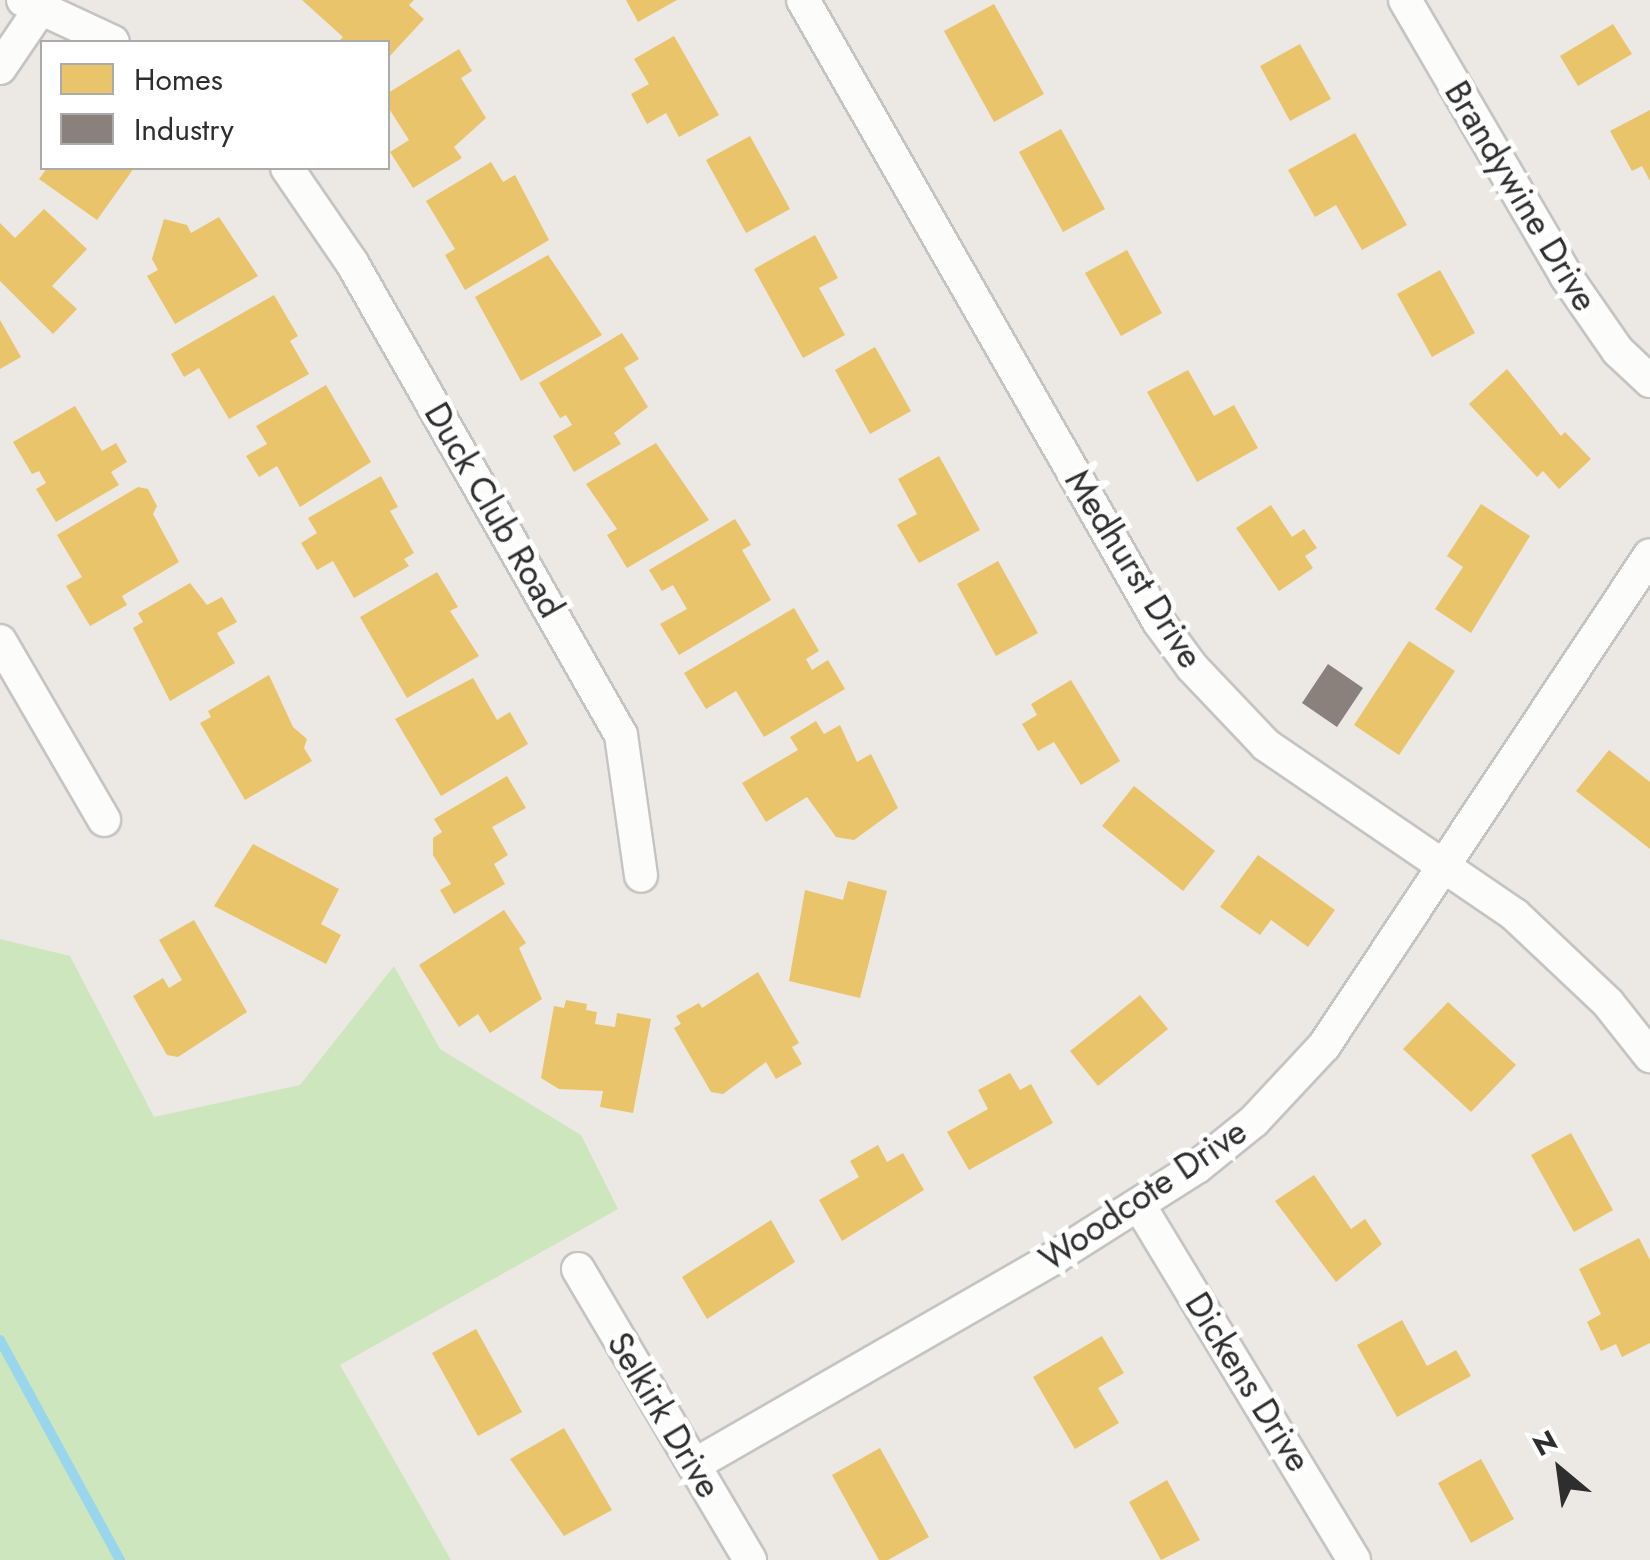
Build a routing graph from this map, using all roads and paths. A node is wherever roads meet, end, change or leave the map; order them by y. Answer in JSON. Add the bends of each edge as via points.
{"nodes":[{"id":1,"x":803,"y":0,"type":"edge"},
{"id":2,"x":1405,"y":0,"type":"edge"},
{"id":3,"x":30,"y":6,"type":"edge"},
{"id":4,"x":108,"y":40,"type":"edge"},
{"id":5,"x":0,"y":68,"type":"edge"},
{"id":6,"x":288,"y":170,"type":"edge"},
{"id":7,"x":1650,"y":382,"type":"edge"},
{"id":8,"x":1650,"y":555,"type":"edge"},
{"id":9,"x":0,"y":641,"type":"edge"},
{"id":10,"x":104,"y":820,"type":"dead end"},
{"id":11,"x":1445,"y":866,"type":"junction"},
{"id":12,"x":641,"y":876,"type":"dead end"},
{"id":13,"x":1650,"y":1056,"type":"edge"},
{"id":14,"x":1139,"y":1206,"type":"junction"},
{"id":15,"x":578,"y":1269,"type":"dead end"},
{"id":16,"x":694,"y":1465,"type":"junction"},
{"id":17,"x":750,"y":1560,"type":"edge"},
{"id":18,"x":1354,"y":1560,"type":"edge"}],
"edges":[{"from":1,"to":11,"type":"street","name":"Medhurst Drive","via":[[1159,622],[1192,667],[1266,745]]},
{"from":2,"to":7,"type":"street","name":"Brandywine Drive","via":[[1566,276],[1618,350]]},
{"from":3,"to":4,"type":"street"},
{"from":3,"to":5,"type":"street"},
{"from":6,"to":12,"type":"street","name":"Duck Club Road","via":[[352,263],[622,735]]},
{"from":8,"to":11,"type":"street","name":"Woodcote Drive"},
{"from":9,"to":10,"type":"street"},
{"from":11,"to":13,"type":"street","name":"Medhurst Drive","via":[[1561,955]]},
{"from":11,"to":14,"type":"street","name":"Woodcote Drive","via":[[1324,1046],[1254,1121]]},
{"from":14,"to":16,"type":"street","name":"Woodcote Drive"},
{"from":14,"to":18,"type":"street","name":"Dickens Drive"},
{"from":15,"to":16,"type":"street","name":"Selkirk Drive"},
{"from":16,"to":17,"type":"street","name":"Selkirk Drive"}]}
